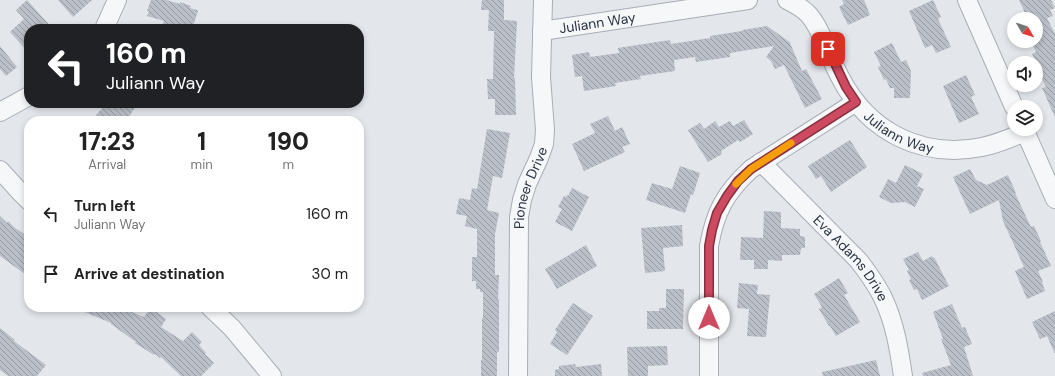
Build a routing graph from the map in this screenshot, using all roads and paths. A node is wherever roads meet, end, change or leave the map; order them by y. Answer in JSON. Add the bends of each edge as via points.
{"nodes":[{"id":1,"x":118,"y":0,"type":"edge"},
{"id":2,"x":542,"y":0,"type":"edge"},
{"id":3,"x":748,"y":0,"type":"edge"},
{"id":4,"x":787,"y":0,"type":"edge"},
{"id":5,"x":967,"y":0,"type":"edge"},
{"id":6,"x":106,"y":24,"type":"edge"},
{"id":7,"x":542,"y":31,"type":"junction"},
{"id":8,"x":24,"y":99,"type":"edge"},
{"id":9,"x":1011,"y":100,"type":"edge"},
{"id":10,"x":856,"y":102,"type":"junction"},
{"id":11,"x":0,"y":112,"type":"edge"},
{"id":12,"x":1014,"y":136,"type":"edge"},
{"id":13,"x":1027,"y":136,"type":"edge"},
{"id":14,"x":761,"y":162,"type":"junction"},
{"id":15,"x":0,"y":170,"type":"edge"},
{"id":16,"x":24,"y":196,"type":"edge"},
{"id":17,"x":1055,"y":199,"type":"edge"},
{"id":18,"x":215,"y":312,"type":"edge"},
{"id":19,"x":272,"y":376,"type":"edge"},
{"id":20,"x":518,"y":376,"type":"edge"},
{"id":21,"x":709,"y":376,"type":"edge"},
{"id":22,"x":903,"y":376,"type":"edge"}],
"edges":[{"from":1,"to":6,"type":"street"},
{"from":2,"to":7,"type":"street","name":"Pioneer Drive"},
{"from":3,"to":7,"type":"street","name":"Juliann Way"},
{"from":4,"to":10,"type":"street","name":"Juliann Way","via":[[809,14],[816,24],[842,81]]},
{"from":5,"to":9,"type":"street"},
{"from":7,"to":20,"type":"street","name":"Pioneer Drive","via":[[544,144],[526,184],[519,217]]},
{"from":8,"to":11,"type":"street"},
{"from":10,"to":12,"type":"street","name":"Juliann Way","via":[[879,125],[917,145],[939,149],[962,149],[982,147]]},
{"from":10,"to":14,"type":"street"},
{"from":13,"to":17,"type":"street"},
{"from":14,"to":21,"type":"street","via":[[738,181],[727,196],[717,213],[712,230],[709,246]]},
{"from":14,"to":22,"type":"street","name":"Eva Adams Drive","via":[[859,262],[872,279],[883,297],[891,318]]},
{"from":15,"to":16,"type":"street"},
{"from":18,"to":19,"type":"street"}]}
